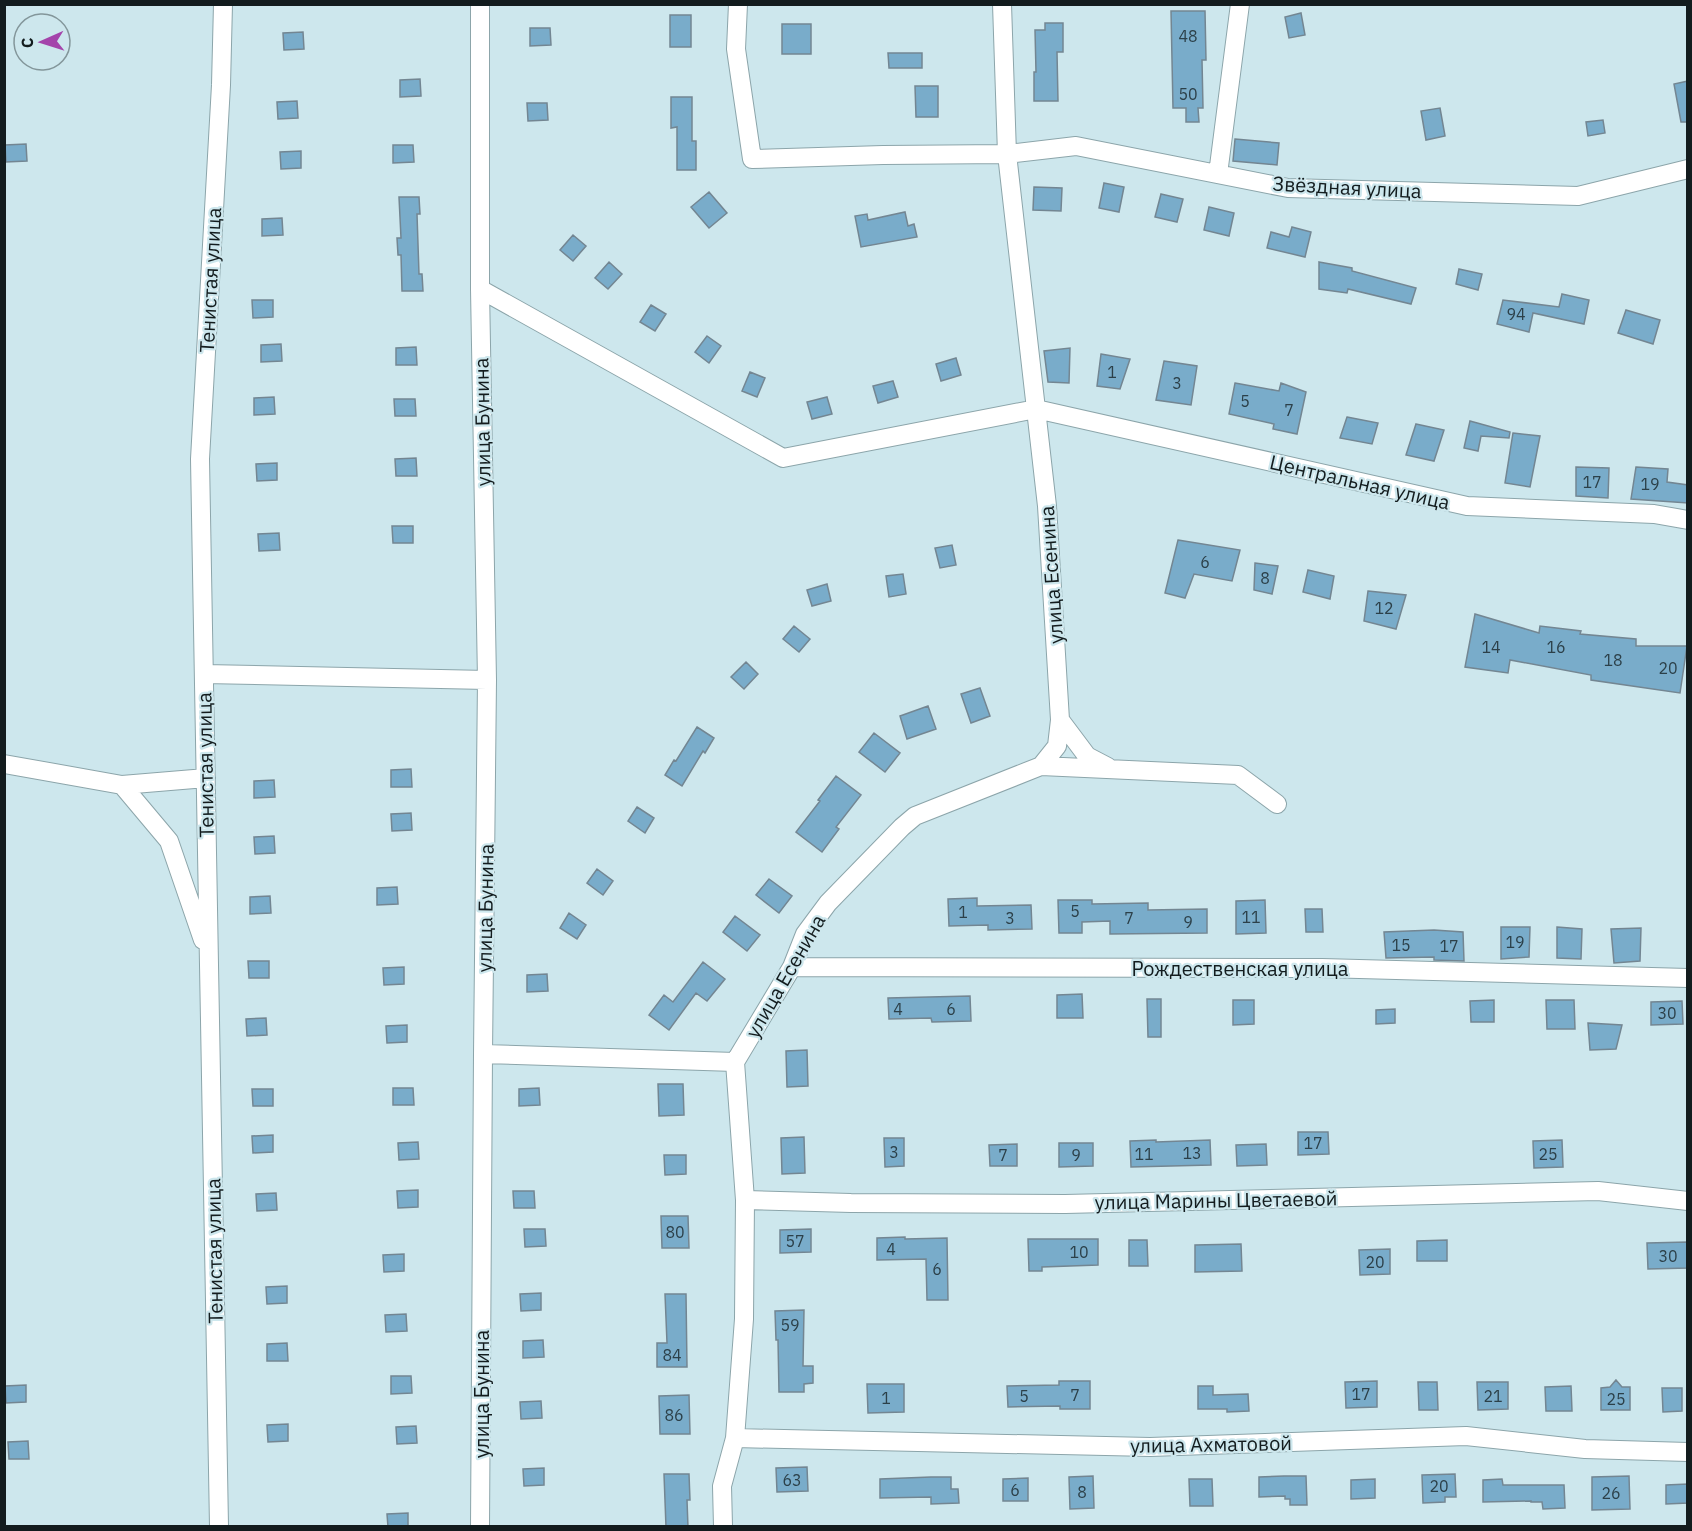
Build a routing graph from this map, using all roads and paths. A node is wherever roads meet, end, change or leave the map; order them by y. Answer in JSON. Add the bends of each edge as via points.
{"nodes":[{"id":1,"x":223,"y":4,"type":"edge"},
{"id":2,"x":480,"y":4,"type":"edge"},
{"id":3,"x":738,"y":4,"type":"edge"},
{"id":4,"x":1002,"y":4,"type":"edge"},
{"id":5,"x":1240,"y":4,"type":"edge"},
{"id":6,"x":1007,"y":154,"type":"junction"},
{"id":7,"x":1688,"y":169,"type":"edge"},
{"id":8,"x":1218,"y":174,"type":"junction"},
{"id":9,"x":480,"y":289,"type":"junction"},
{"id":10,"x":1036,"y":409,"type":"junction"},
{"id":11,"x":1688,"y":520,"type":"edge"},
{"id":12,"x":204,"y":674,"type":"junction"},
{"id":13,"x":487,"y":680,"type":"junction"},
{"id":14,"x":1060,"y":720,"type":"junction"},
{"id":15,"x":4,"y":764,"type":"edge"},
{"id":16,"x":1041,"y":766,"type":"junction"},
{"id":17,"x":1115,"y":770,"type":"junction"},
{"id":18,"x":206,"y":778,"type":"junction"},
{"id":19,"x":122,"y":784,"type":"junction"},
{"id":20,"x":1277,"y":804,"type":"dead end"},
{"id":21,"x":209,"y":958,"type":"junction"},
{"id":22,"x":792,"y":967,"type":"junction"},
{"id":23,"x":1688,"y":978,"type":"edge"},
{"id":24,"x":483,"y":1054,"type":"junction"},
{"id":25,"x":735,"y":1062,"type":"junction"},
{"id":26,"x":745,"y":1200,"type":"junction"},
{"id":27,"x":1688,"y":1201,"type":"edge"},
{"id":28,"x":735,"y":1438,"type":"junction"},
{"id":29,"x":1688,"y":1452,"type":"edge"},
{"id":30,"x":219,"y":1527,"type":"edge"},
{"id":31,"x":480,"y":1527,"type":"edge"},
{"id":32,"x":723,"y":1527,"type":"edge"}],
"edges":[{"from":1,"to":12,"type":"street","name":"Тенистая улица","via":[[200,459]]},
{"from":2,"to":9,"type":"street","name":"улица Бунина"},
{"from":3,"to":6,"type":"street","via":[[736,49],[752,159]]},
{"from":4,"to":6,"type":"street","name":"улица Есенина"},
{"from":5,"to":8,"type":"street"},
{"from":6,"to":8,"type":"street","name":"Звёздная улица","via":[[1076,146]]},
{"from":6,"to":10,"type":"street","name":"улица Есенина"},
{"from":7,"to":8,"type":"street","name":"Звёздная улица","via":[[1578,196],[1288,188]]},
{"from":9,"to":10,"type":"street","via":[[783,458]]},
{"from":9,"to":13,"type":"street","name":"улица Бунина"},
{"from":10,"to":11,"type":"street","name":"Центральная улица","via":[[1467,506],[1654,514]]},
{"from":10,"to":14,"type":"street","name":"улица Есенина","via":[[1047,506]]},
{"from":12,"to":13,"type":"street"},
{"from":12,"to":18,"type":"street","name":"Тенистая улица"},
{"from":13,"to":24,"type":"street","name":"улица Бунина"},
{"from":14,"to":16,"type":"street","name":"улица Есенина","via":[[1057,746]]},
{"from":14,"to":17,"type":"street","via":[[1087,756]]},
{"from":15,"to":19,"type":"street"},
{"from":16,"to":17,"type":"street"},
{"from":16,"to":22,"type":"street","name":"улица Есенина","via":[[915,816],[828,903],[805,934]]},
{"from":17,"to":20,"type":"street","via":[[1238,775]]},
{"from":18,"to":19,"type":"street"},
{"from":18,"to":21,"type":"street","name":"Тенистая улица"},
{"from":19,"to":21,"type":"street","via":[[169,841]]},
{"from":21,"to":30,"type":"street","name":"Тенистая улица"},
{"from":22,"to":23,"type":"street","name":"Рождественская улица","via":[[1322,968]]},
{"from":22,"to":25,"type":"street","name":"улица Есенина"},
{"from":24,"to":25,"type":"street"},
{"from":24,"to":31,"type":"street","name":"улица Бунина"},
{"from":25,"to":26,"type":"street"},
{"from":26,"to":27,"type":"street","name":"улица Марины Цветаевой","via":[[1065,1204],[1598,1191]]},
{"from":26,"to":28,"type":"street","via":[[744,1319]]},
{"from":28,"to":29,"type":"street","name":"улица Ахматовой","via":[[1150,1447],[1466,1436],[1586,1449]]},
{"from":28,"to":32,"type":"street","via":[[722,1486]]}]}
